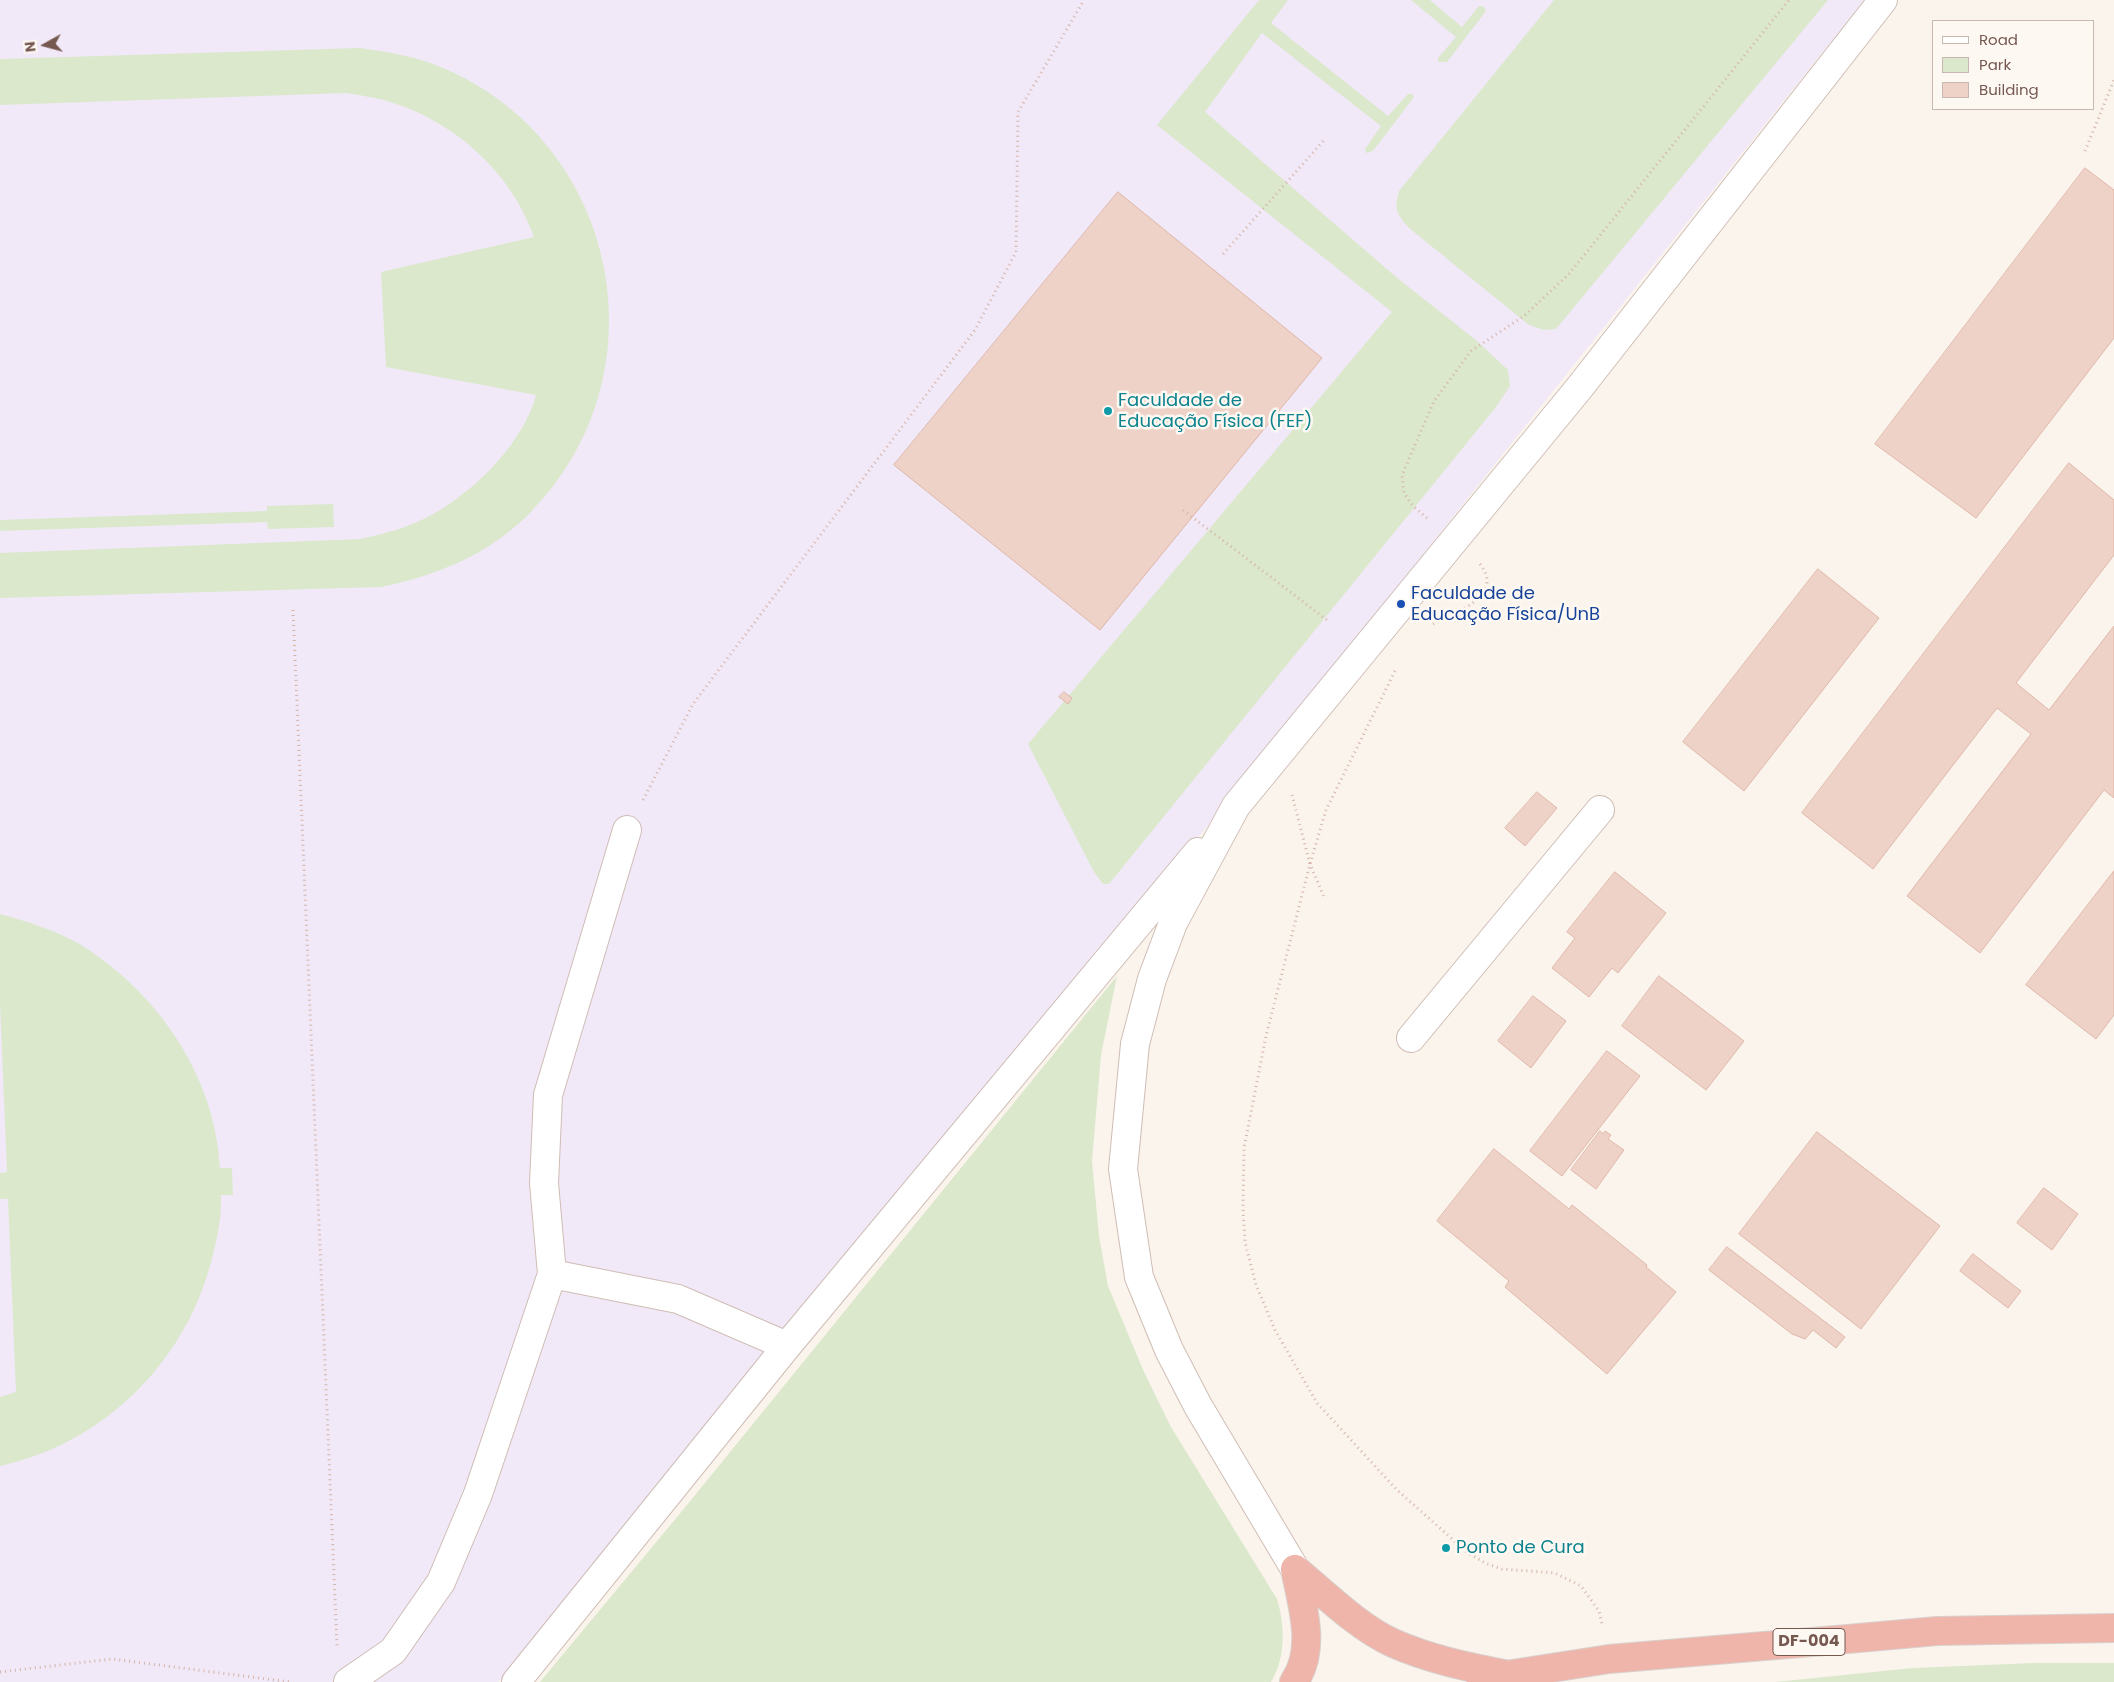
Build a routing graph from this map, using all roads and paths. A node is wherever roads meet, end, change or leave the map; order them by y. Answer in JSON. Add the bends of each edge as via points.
{"nodes":[{"id":1,"x":1084,"y":0,"type":"edge"},
{"id":2,"x":1789,"y":0,"type":"edge"},
{"id":3,"x":1883,"y":0,"type":"edge"},
{"id":4,"x":2114,"y":80,"type":"edge"},
{"id":5,"x":1325,"y":138,"type":"dead end"},
{"id":6,"x":2085,"y":150,"type":"dead end"},
{"id":7,"x":1223,"y":254,"type":"dead end"},
{"id":8,"x":1413,"y":506,"type":"dead end"},
{"id":9,"x":1183,"y":510,"type":"dead end"},
{"id":10,"x":1479,"y":563,"type":"dead end"},
{"id":11,"x":293,"y":610,"type":"dead end"},
{"id":12,"x":1327,"y":620,"type":"dead end"},
{"id":13,"x":1431,"y":626,"type":"dead end"},
{"id":14,"x":1395,"y":670,"type":"dead end"},
{"id":15,"x":1291,"y":792,"type":"dead end"},
{"id":16,"x":1236,"y":806,"type":"junction"},
{"id":17,"x":1600,"y":810,"type":"dead end"},
{"id":18,"x":627,"y":830,"type":"joint"},
{"id":19,"x":1310,"y":864,"type":"junction"},
{"id":20,"x":1324,"y":897,"type":"dead end"},
{"id":21,"x":1411,"y":1038,"type":"dead end"},
{"id":22,"x":552,"y":1274,"type":"junction"},
{"id":23,"x":787,"y":1346,"type":"junction"},
{"id":24,"x":1295,"y":1569,"type":"junction"},
{"id":25,"x":1599,"y":1611,"type":"dead end"},
{"id":26,"x":2114,"y":1628,"type":"edge"},
{"id":27,"x":337,"y":1652,"type":"dead end"},
{"id":28,"x":0,"y":1672,"type":"edge"},
{"id":29,"x":1493,"y":1678,"type":"edge"},
{"id":30,"x":290,"y":1682,"type":"edge"},
{"id":31,"x":348,"y":1682,"type":"edge"},
{"id":32,"x":516,"y":1682,"type":"edge"},
{"id":33,"x":1294,"y":1682,"type":"edge"}],
"edges":[{"from":1,"to":18,"type":"path","via":[[1018,112],[1016,252],[975,330],[693,704]]},
{"from":2,"to":8,"type":"path","via":[[1569,274],[1524,316],[1470,351],[1434,401],[1402,476],[1404,493]]},
{"from":3,"to":16,"type":"lane","via":[[1580,387]]},
{"from":4,"to":6,"type":"path"},
{"from":5,"to":7,"type":"path"},
{"from":9,"to":12,"type":"path"},
{"from":10,"to":13,"type":"path","via":[[1485,571],[1483,596],[1471,606]]},
{"from":11,"to":27,"type":"path"},
{"from":14,"to":19,"type":"path","via":[[1326,810]]},
{"from":15,"to":19,"type":"path"},
{"from":16,"to":23,"type":"lane"},
{"from":16,"to":24,"type":"lane","via":[[1173,922],[1152,978],[1135,1044],[1123,1169],[1139,1277],[1169,1350],[1198,1406]]},
{"from":17,"to":21,"type":"lane"},
{"from":18,"to":22,"type":"lane","via":[[548,1095],[544,1183]]},
{"from":19,"to":20,"type":"path"},
{"from":19,"to":25,"type":"path","via":[[1266,1036],[1244,1148],[1245,1242],[1256,1285],[1275,1330],[1317,1403],[1397,1490],[1468,1553],[1485,1564],[1502,1569],[1555,1573],[1581,1586]]},
{"from":22,"to":23,"type":"lane","via":[[678,1299]]},
{"from":22,"to":31,"type":"lane","via":[[478,1494],[442,1582],[394,1651]]},
{"from":23,"to":32,"type":"lane"},
{"from":24,"to":29,"type":"highway","via":[[1356,1619],[1392,1643]]},
{"from":24,"to":33,"type":"highway","via":[[1307,1629],[1302,1670]]},
{"from":26,"to":29,"type":"highway","number":"DF-004","via":[[1937,1631],[1609,1660]]},
{"from":28,"to":30,"type":"path","via":[[112,1659]]}]}
